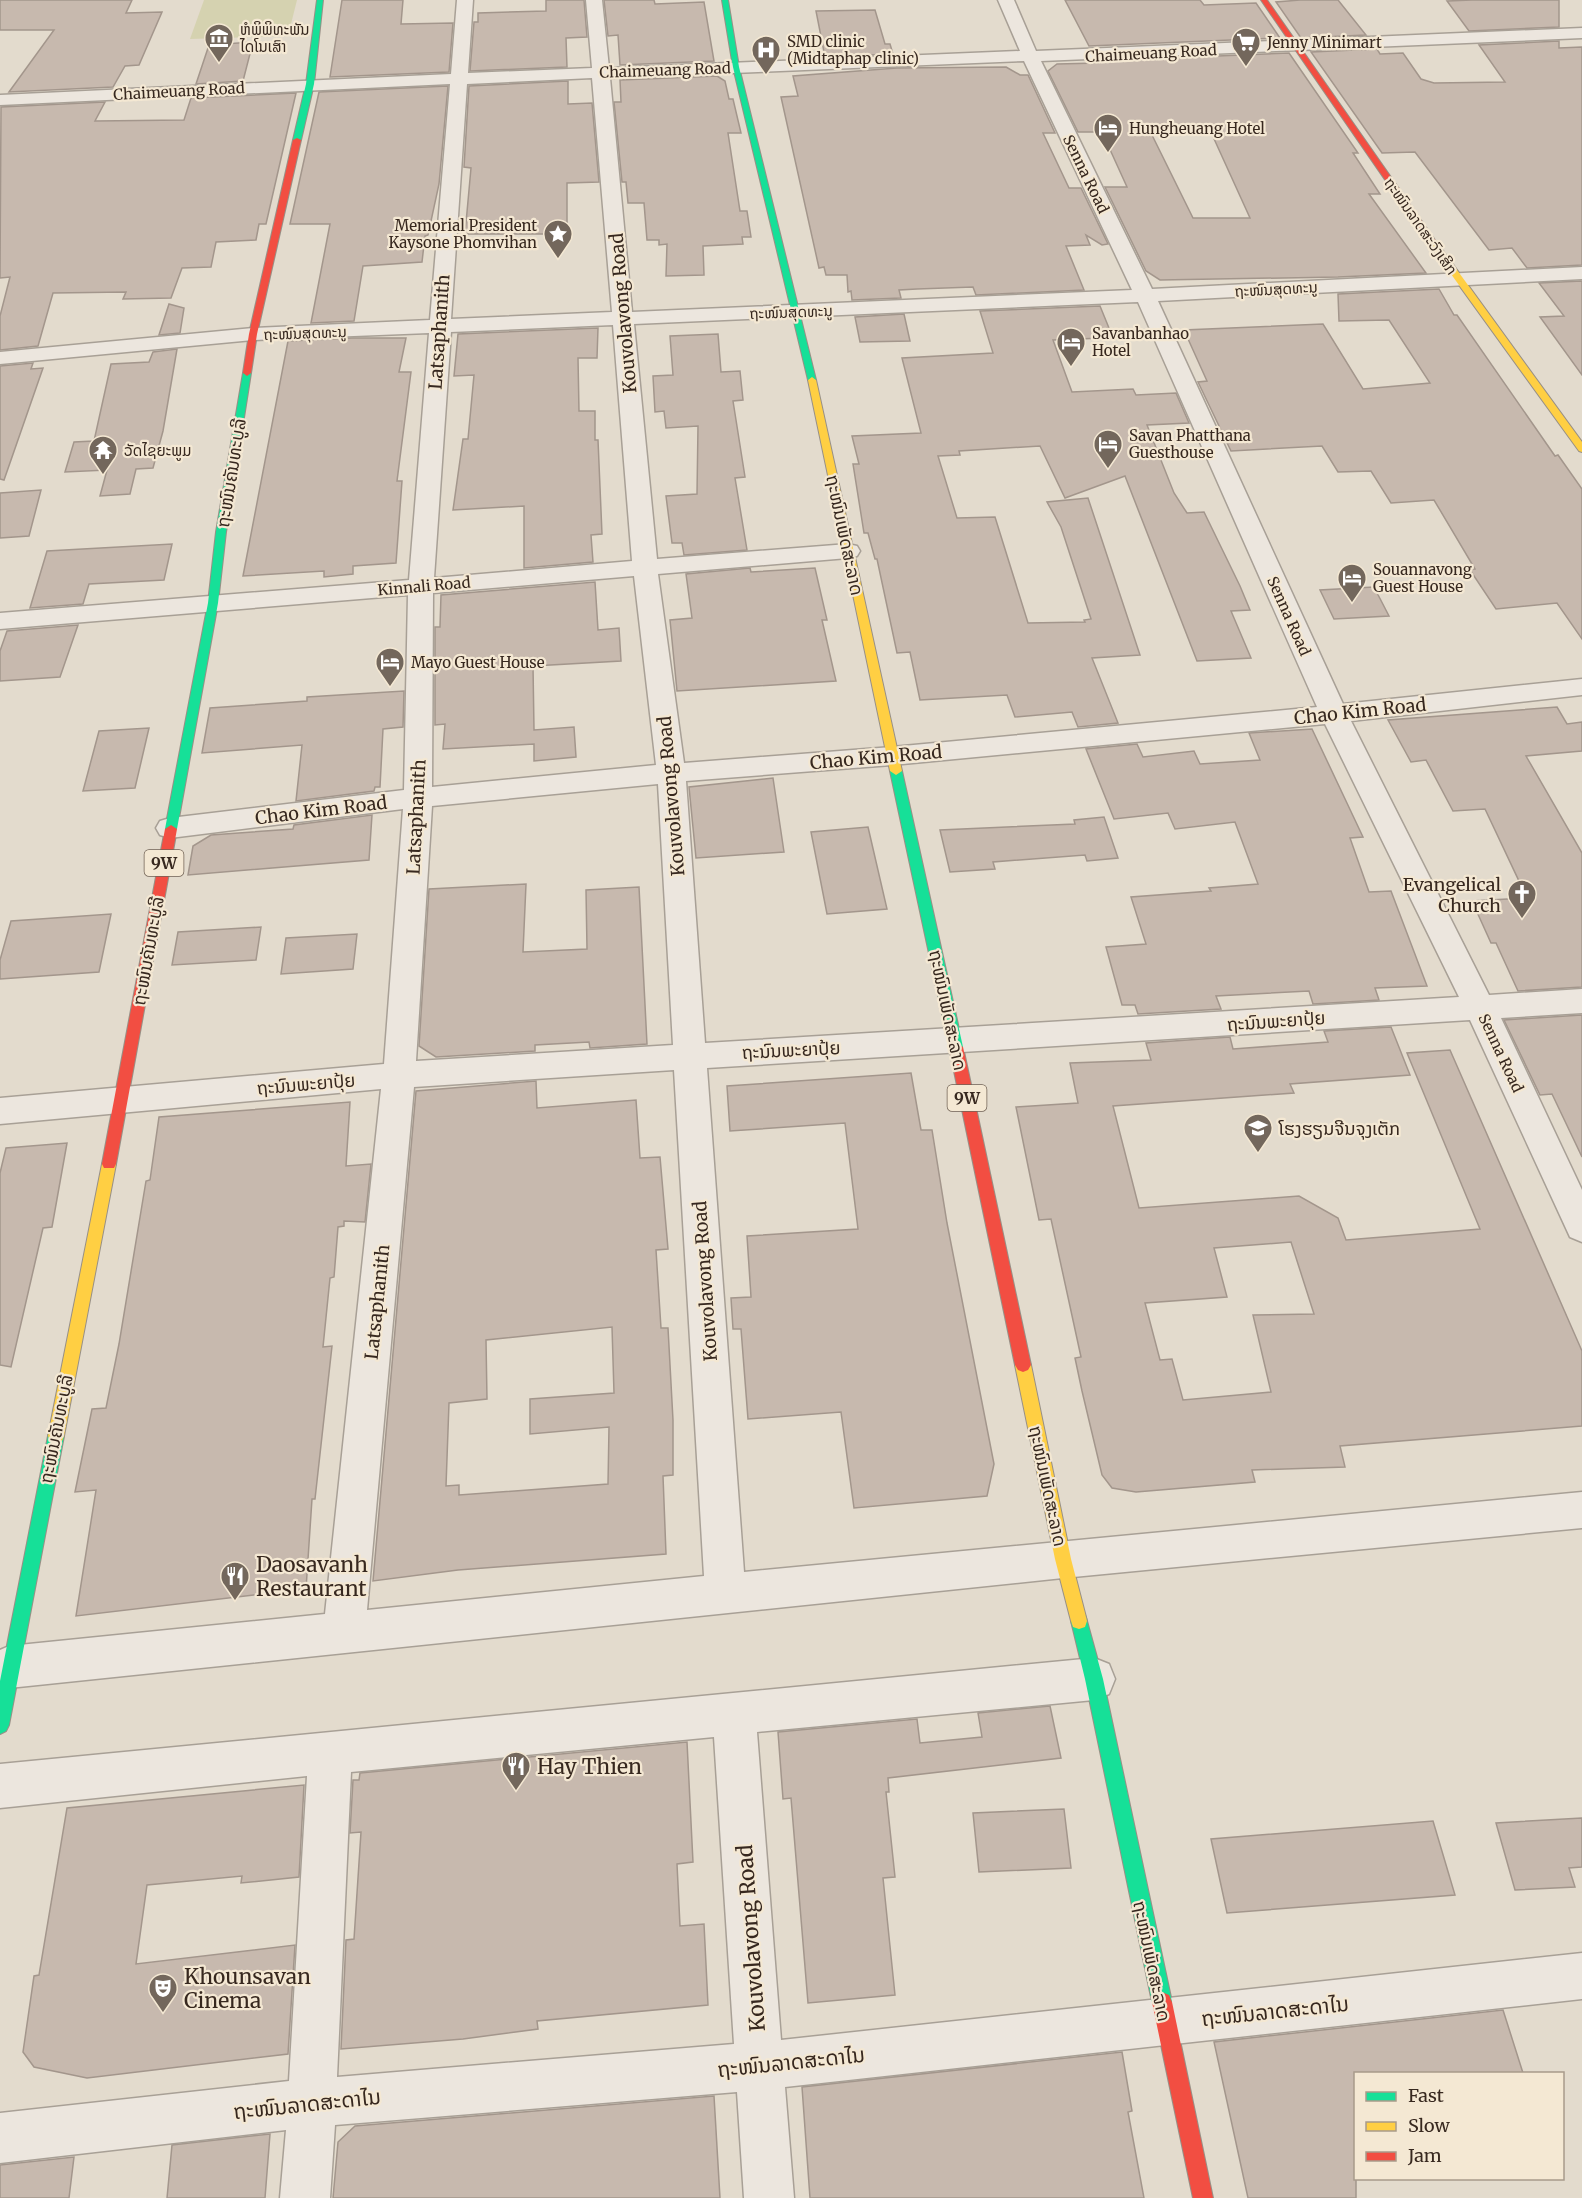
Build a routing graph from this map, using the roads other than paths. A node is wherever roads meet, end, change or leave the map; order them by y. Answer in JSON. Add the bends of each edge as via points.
{"nodes":[{"id":1,"x":320,"y":0,"type":"edge"},
{"id":2,"x":465,"y":0,"type":"edge"},
{"id":3,"x":594,"y":0,"type":"edge"},
{"id":4,"x":725,"y":0,"type":"edge"},
{"id":5,"x":1006,"y":0,"type":"edge"},
{"id":6,"x":1264,"y":0,"type":"edge"},
{"id":7,"x":1582,"y":33,"type":"edge"},
{"id":8,"x":1297,"y":46,"type":"junction"},
{"id":9,"x":1031,"y":58,"type":"junction"},
{"id":10,"x":736,"y":67,"type":"junction"},
{"id":11,"x":602,"y":72,"type":"junction"},
{"id":12,"x":459,"y":78,"type":"junction"},
{"id":13,"x":310,"y":84,"type":"junction"},
{"id":14,"x":0,"y":100,"type":"edge"},
{"id":15,"x":1582,"y":273,"type":"edge"},
{"id":16,"x":1458,"y":280,"type":"junction"},
{"id":17,"x":1145,"y":296,"type":"junction"},
{"id":18,"x":797,"y":312,"type":"junction"},
{"id":19,"x":623,"y":318,"type":"junction"},
{"id":20,"x":439,"y":328,"type":"junction"},
{"id":21,"x":253,"y":334,"type":"junction"},
{"id":22,"x":0,"y":358,"type":"edge"},
{"id":23,"x":1582,"y":449,"type":"edge"},
{"id":24,"x":848,"y":551,"type":"junction"},
{"id":25,"x":645,"y":567,"type":"junction"},
{"id":26,"x":421,"y":586,"type":"junction"},
{"id":27,"x":213,"y":603,"type":"junction"},
{"id":28,"x":0,"y":621,"type":"edge"},
{"id":29,"x":1582,"y":687,"type":"edge"},
{"id":30,"x":1334,"y":714,"type":"junction"},
{"id":31,"x":892,"y":756,"type":"junction"},
{"id":32,"x":671,"y":772,"type":"junction"},
{"id":33,"x":418,"y":798,"type":"junction"},
{"id":34,"x":170,"y":828,"type":"junction"},
{"id":35,"x":1582,"y":1001,"type":"edge"},
{"id":36,"x":1480,"y":1008,"type":"junction"},
{"id":37,"x":955,"y":1042,"type":"junction"},
{"id":38,"x":692,"y":1055,"type":"junction"},
{"id":39,"x":399,"y":1075,"type":"junction"},
{"id":40,"x":121,"y":1101,"type":"junction"},
{"id":41,"x":0,"y":1111,"type":"edge"},
{"id":42,"x":1582,"y":1227,"type":"edge"},
{"id":43,"x":1582,"y":1510,"type":"edge"},
{"id":44,"x":1063,"y":1559,"type":"junction"},
{"id":45,"x":725,"y":1595,"type":"junction"},
{"id":46,"x":344,"y":1634,"type":"junction"},
{"id":47,"x":9,"y":1667,"type":"junction"},
{"id":48,"x":1094,"y":1679,"type":"junction"},
{"id":49,"x":734,"y":1714,"type":"junction"},
{"id":50,"x":0,"y":1725,"type":"edge"},
{"id":51,"x":330,"y":1752,"type":"junction"},
{"id":52,"x":0,"y":1786,"type":"edge"},
{"id":53,"x":1582,"y":1976,"type":"edge"},
{"id":54,"x":1165,"y":2023,"type":"junction"},
{"id":55,"x":760,"y":2066,"type":"junction"},
{"id":56,"x":312,"y":2103,"type":"junction"},
{"id":57,"x":0,"y":2138,"type":"edge"},
{"id":58,"x":304,"y":2198,"type":"edge"},
{"id":59,"x":769,"y":2198,"type":"edge"},
{"id":60,"x":1203,"y":2198,"type":"edge"}],
"edges":[{"from":1,"to":13,"type":"main road","name":"ຖະໜົນຄັນທະບູລີ","number":"9W"},
{"from":2,"to":12,"type":"street","name":"Latsaphanith"},
{"from":3,"to":11,"type":"street","name":"Kouvolavong Road"},
{"from":4,"to":10,"type":"main road","name":"ຖະໜົນເພັດສະລາດ","number":"9W"},
{"from":5,"to":9,"type":"street","name":"Senna Road"},
{"from":6,"to":8,"type":"main road","name":"ຖະໜົນລາດສະວົງເສິກ"},
{"from":7,"to":8,"type":"street","name":"Chaimeuang Road"},
{"from":8,"to":9,"type":"street","name":"Chaimeuang Road"},
{"from":8,"to":16,"type":"main road","name":"ຖະໜົນລາດສະວົງເສິກ"},
{"from":9,"to":10,"type":"street","name":"Chaimeuang Road"},
{"from":9,"to":17,"type":"street","name":"Senna Road"},
{"from":10,"to":11,"type":"street","name":"Chaimeuang Road"},
{"from":10,"to":18,"type":"main road","name":"ຖະໜົນເພັດສະລາດ","number":"9W"},
{"from":11,"to":12,"type":"street","name":"Chaimeuang Road"},
{"from":11,"to":19,"type":"street","name":"Kouvolavong Road"},
{"from":12,"to":13,"type":"street","name":"Chaimeuang Road"},
{"from":12,"to":20,"type":"street","name":"Latsaphanith"},
{"from":13,"to":14,"type":"street","name":"Chaimeuang Road"},
{"from":13,"to":21,"type":"main road","name":"ຖະໜົນຄັນທະບູລີ","number":"9W"},
{"from":15,"to":16,"type":"street","name":"ຖະໜົນສຸດທະນູ"},
{"from":16,"to":17,"type":"street","name":"ຖະໜົນສຸດທະນູ"},
{"from":16,"to":23,"type":"main road","name":"ຖະໜົນລາດສະວົງເສິກ"},
{"from":17,"to":18,"type":"street","name":"ຖະໜົນສຸດທະນູ"},
{"from":17,"to":30,"type":"street","name":"Senna Road"},
{"from":18,"to":19,"type":"street","name":"ຖະໜົນສຸດທະນູ"},
{"from":18,"to":24,"type":"main road","name":"ຖະໜົນເພັດສະລາດ","number":"9W"},
{"from":19,"to":20,"type":"street","name":"ຖະໜົນສຸດທະນູ"},
{"from":19,"to":25,"type":"street","name":"Kouvolavong Road"},
{"from":20,"to":21,"type":"street","name":"ຖະໜົນສຸດທະນູ"},
{"from":20,"to":26,"type":"street","name":"Latsaphanith"},
{"from":21,"to":22,"type":"street","name":"ຖະໜົນສຸດທະນູ"},
{"from":21,"to":27,"type":"main road","name":"ຖະໜົນຄັນທະບູລີ","number":"9W"},
{"from":24,"to":25,"type":"street","name":"Kinnali Road"},
{"from":24,"to":31,"type":"main road","name":"ຖະໜົນເພັດສະລາດ","number":"9W"},
{"from":25,"to":26,"type":"street","name":"Kinnali Road"},
{"from":25,"to":32,"type":"street","name":"Kouvolavong Road"},
{"from":26,"to":27,"type":"street","name":"Kinnali Road"},
{"from":26,"to":33,"type":"street","name":"Latsaphanith"},
{"from":27,"to":28,"type":"street","name":"Kinnali Road"},
{"from":27,"to":34,"type":"main road","name":"ຖະໜົນຄັນທະບູລີ","number":"9W"},
{"from":29,"to":30,"type":"street","name":"Chao Kim Road"},
{"from":30,"to":31,"type":"street","name":"Chao Kim Road"},
{"from":30,"to":36,"type":"street","name":"Senna Road"},
{"from":31,"to":32,"type":"street","name":"Chao Kim Road"},
{"from":31,"to":37,"type":"main road","name":"ຖະໜົນເພັດສະລາດ","number":"9W"},
{"from":32,"to":33,"type":"street","name":"Chao Kim Road"},
{"from":32,"to":38,"type":"street","name":"Kouvolavong Road"},
{"from":33,"to":34,"type":"street","name":"Chao Kim Road"},
{"from":33,"to":39,"type":"street","name":"Latsaphanith"},
{"from":34,"to":40,"type":"main road","name":"ຖະໜົນຄັນທະບູລີ","number":"9W"},
{"from":35,"to":36,"type":"street","name":"ຖະນົນພະຍາປຸ້ຍ"},
{"from":36,"to":37,"type":"street","name":"ຖະນົນພະຍາປຸ້ຍ"},
{"from":36,"to":42,"type":"street","name":"Senna Road"},
{"from":37,"to":38,"type":"street","name":"ຖະນົນພະຍາປຸ້ຍ"},
{"from":37,"to":44,"type":"main road","name":"ຖະໜົນເພັດສະລາດ","number":"9W"},
{"from":38,"to":39,"type":"street","name":"ຖະນົນພະຍາປຸ້ຍ"},
{"from":38,"to":45,"type":"street","name":"Kouvolavong Road"},
{"from":39,"to":40,"type":"street","name":"ຖະນົນພະຍາປຸ້ຍ"},
{"from":39,"to":46,"type":"street","name":"Latsaphanith"},
{"from":40,"to":41,"type":"street","name":"ຖະນົນພະຍາປຸ້ຍ"},
{"from":40,"to":47,"type":"main road","name":"ຖະໜົນຄັນທະບູລີ","number":"9W"},
{"from":43,"to":44,"type":"street"},
{"from":44,"to":45,"type":"street"},
{"from":44,"to":48,"type":"main road","name":"ຖະໜົນເພັດສະລາດ","number":"9W"},
{"from":45,"to":46,"type":"street"},
{"from":46,"to":47,"type":"street"},
{"from":47,"to":50,"type":"main road","name":"ຖະໜົນຄັນທະບູລີ","number":"9W"},
{"from":48,"to":49,"type":"street"},
{"from":48,"to":54,"type":"main road","name":"ຖະໜົນເພັດສະລາດ","number":"9W"},
{"from":49,"to":51,"type":"street"},
{"from":49,"to":55,"type":"street","name":"Kouvolavong Road"},
{"from":51,"to":52,"type":"street"},
{"from":51,"to":56,"type":"street"},
{"from":53,"to":54,"type":"street","name":"ຖະໜົນລາດສະດາໄນ"},
{"from":54,"to":55,"type":"street","name":"ຖະໜົນລາດສະດາໄນ"},
{"from":54,"to":60,"type":"main road","name":"ຖະໜົນເພັດສະລາດ","number":"9W"},
{"from":55,"to":56,"type":"street","name":"ຖະໜົນລາດສະດາໄນ"},
{"from":55,"to":59,"type":"street","name":"Kouvolavong Road"},
{"from":56,"to":57,"type":"street","name":"ຖະໜົນລາດສະດາໄນ"},
{"from":56,"to":58,"type":"street"}]}
